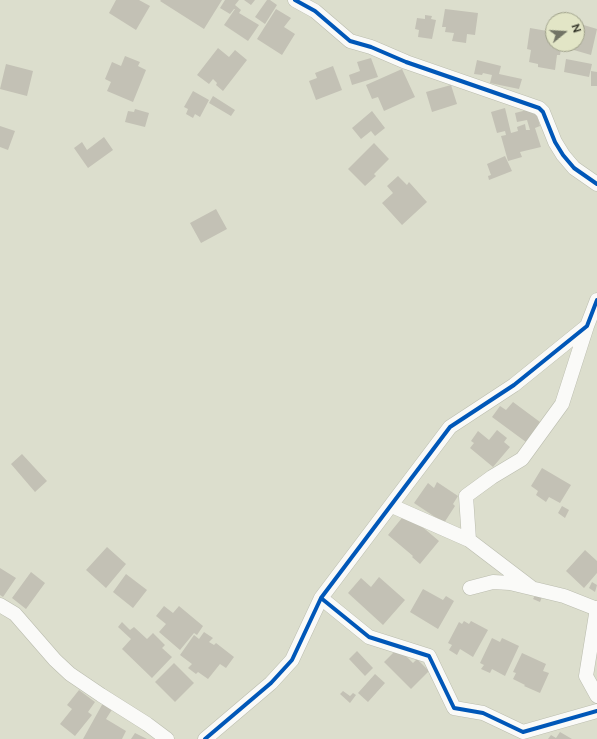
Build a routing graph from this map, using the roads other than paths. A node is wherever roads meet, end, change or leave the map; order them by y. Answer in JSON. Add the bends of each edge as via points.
{"nodes":[{"id":1,"x":295,"y":0,"type":"edge"},
{"id":2,"x":597,"y":184,"type":"edge"},
{"id":3,"x":597,"y":300,"type":"edge"},
{"id":4,"x":587,"y":326,"type":"junction"},
{"id":5,"x":392,"y":506,"type":"junction"},
{"id":6,"x":469,"y":540,"type":"junction"},
{"id":7,"x":470,"y":588,"type":"dead end"},
{"id":8,"x":532,"y":588,"type":"junction"},
{"id":9,"x":322,"y":598,"type":"junction"},
{"id":10,"x":0,"y":605,"type":"edge"},
{"id":11,"x":597,"y":608,"type":"edge"},
{"id":12,"x":597,"y":696,"type":"edge"},
{"id":13,"x":597,"y":711,"type":"edge"},
{"id":14,"x":166,"y":739,"type":"edge"},
{"id":15,"x":205,"y":739,"type":"edge"}],
"edges":[{"from":1,"to":2,"type":"street","via":[[315,11],[350,41],[539,108],[563,156],[574,168]]},
{"from":3,"to":4,"type":"street"},
{"from":4,"to":5,"type":"street","via":[[514,384],[450,427]]},
{"from":4,"to":6,"type":"street","via":[[562,404],[522,459],[466,496]]},
{"from":5,"to":6,"type":"street"},
{"from":5,"to":9,"type":"street"},
{"from":6,"to":8,"type":"street"},
{"from":7,"to":8,"type":"street","via":[[493,582]]},
{"from":8,"to":11,"type":"street"},
{"from":9,"to":13,"type":"street","via":[[369,637],[428,656],[454,708],[483,714],[523,732]]},
{"from":9,"to":15,"type":"street","via":[[292,660],[271,683]]},
{"from":10,"to":14,"type":"street","via":[[15,614],[70,674]]},
{"from":11,"to":12,"type":"street","via":[[586,676]]}]}
